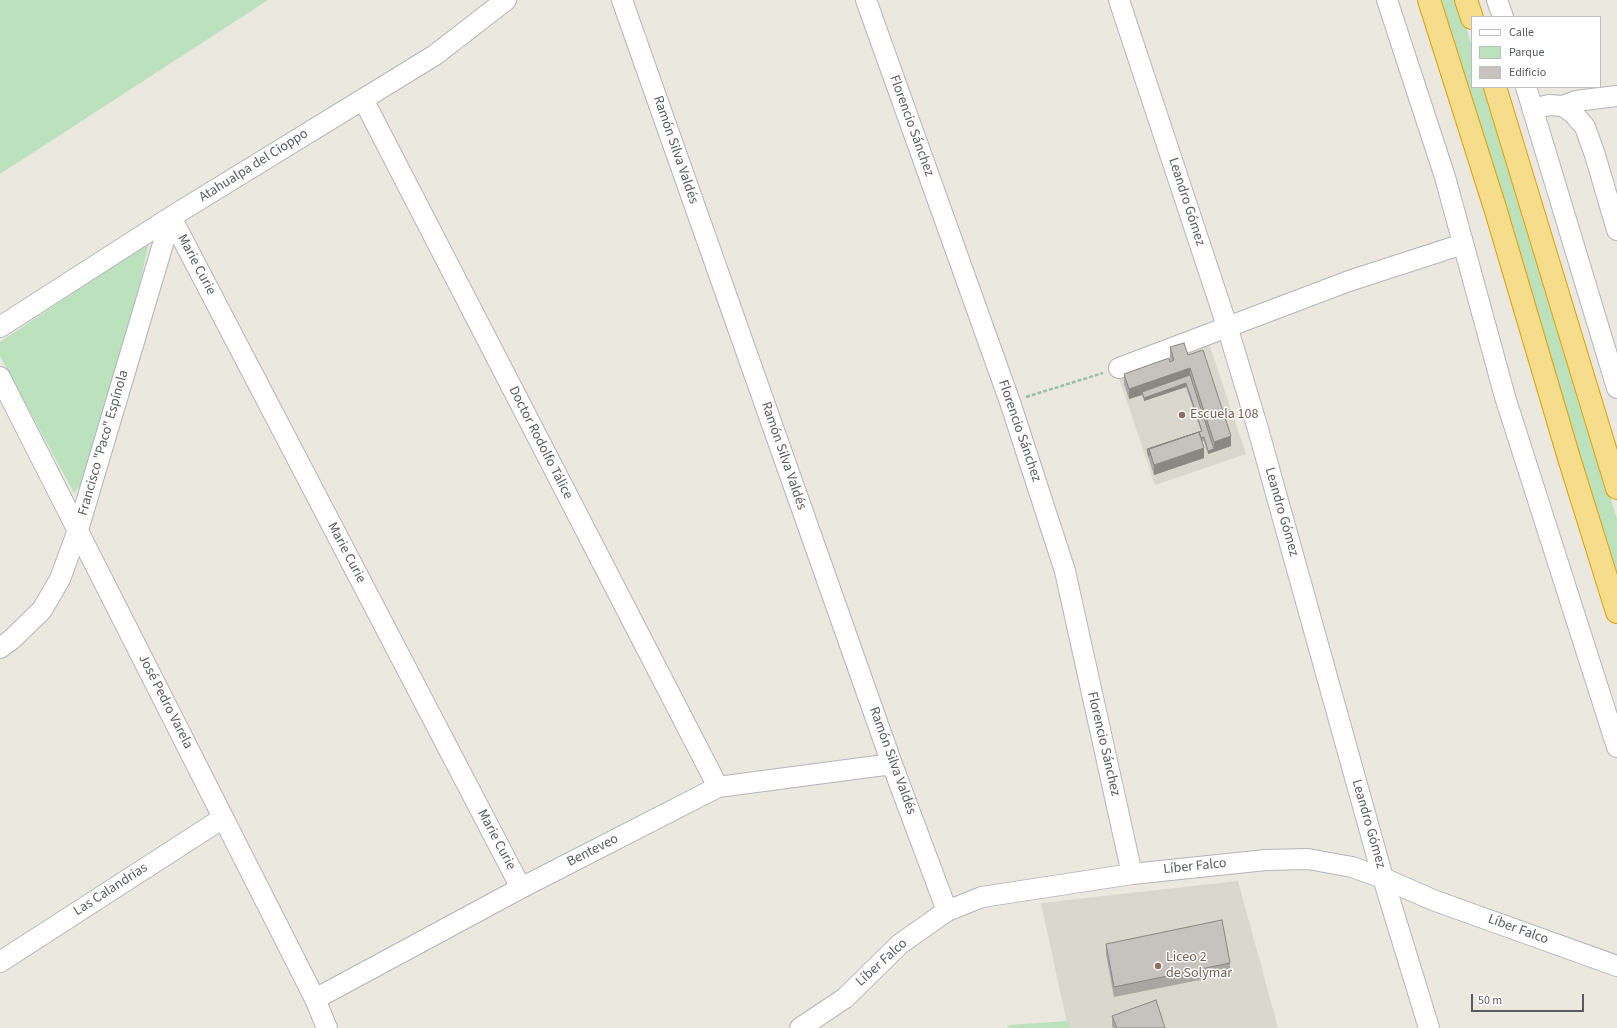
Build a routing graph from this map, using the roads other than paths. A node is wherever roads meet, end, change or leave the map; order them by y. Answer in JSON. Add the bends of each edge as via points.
{"nodes":[{"id":1,"x":506,"y":0,"type":"edge"},
{"id":2,"x":622,"y":0,"type":"edge"},
{"id":3,"x":866,"y":0,"type":"edge"},
{"id":4,"x":1119,"y":0,"type":"edge"},
{"id":5,"x":1387,"y":0,"type":"edge"},
{"id":6,"x":1429,"y":0,"type":"edge"},
{"id":7,"x":1466,"y":0,"type":"edge"},
{"id":8,"x":1497,"y":0,"type":"edge"},
{"id":9,"x":1471,"y":16,"type":"edge"},
{"id":10,"x":1503,"y":16,"type":"edge"},
{"id":11,"x":1495,"y":88,"type":"edge"},
{"id":12,"x":1526,"y":88,"type":"edge"},
{"id":13,"x":1617,"y":96,"type":"edge"},
{"id":14,"x":363,"y":99,"type":"junction"},
{"id":15,"x":1563,"y":106,"type":"junction"},
{"id":16,"x":1533,"y":109,"type":"junction"},
{"id":17,"x":171,"y":217,"type":"junction"},
{"id":18,"x":1617,"y":230,"type":"edge"},
{"id":19,"x":1463,"y":244,"type":"junction"},
{"id":20,"x":1227,"y":326,"type":"junction"},
{"id":21,"x":0,"y":327,"type":"edge"},
{"id":22,"x":1119,"y":368,"type":"road end"},
{"id":23,"x":0,"y":377,"type":"edge"},
{"id":24,"x":1617,"y":388,"type":"edge"},
{"id":25,"x":1617,"y":488,"type":"edge"},
{"id":26,"x":78,"y":530,"type":"junction"},
{"id":27,"x":1617,"y":612,"type":"edge"},
{"id":28,"x":0,"y":648,"type":"edge"},
{"id":29,"x":1617,"y":747,"type":"edge"},
{"id":30,"x":892,"y":764,"type":"junction"},
{"id":31,"x":718,"y":787,"type":"junction"},
{"id":32,"x":223,"y":818,"type":"junction"},
{"id":33,"x":1132,"y":874,"type":"junction"},
{"id":34,"x":1384,"y":878,"type":"junction"},
{"id":35,"x":521,"y":888,"type":"junction"},
{"id":36,"x":947,"y":911,"type":"junction"},
{"id":37,"x":0,"y":962,"type":"edge"},
{"id":38,"x":1617,"y":966,"type":"edge"},
{"id":39,"x":315,"y":999,"type":"junction"},
{"id":40,"x":327,"y":1028,"type":"edge"},
{"id":41,"x":800,"y":1028,"type":"edge"},
{"id":42,"x":1429,"y":1028,"type":"edge"}],
"edges":[{"from":1,"to":14,"type":"street","name":"Atahualpa del Cioppo","via":[[435,55]]},
{"from":2,"to":30,"type":"street","name":"Ramón Silva Valdés"},
{"from":3,"to":33,"type":"street","name":"Florencio Sánchez","via":[[1010,402],[1065,571]]},
{"from":4,"to":20,"type":"street","name":"Leandro Gómez"},
{"from":5,"to":19,"type":"street","via":[[1445,177]]},
{"from":6,"to":27,"type":"highway","via":[[1496,211]]},
{"from":7,"to":9,"type":"highway"},
{"from":8,"to":10,"type":"street"},
{"from":11,"to":25,"type":"highway"},
{"from":12,"to":16,"type":"street"},
{"from":13,"to":15,"type":"street"},
{"from":14,"to":17,"type":"street","name":"Atahualpa del Cioppo"},
{"from":14,"to":31,"type":"street","name":"Doctor Rodolfo Tálice"},
{"from":15,"to":16,"type":"street","via":[[1550,105]]},
{"from":15,"to":18,"type":"street","via":[[1585,127]]},
{"from":16,"to":24,"type":"street"},
{"from":17,"to":21,"type":"street","name":"Atahualpa del Cioppo"},
{"from":17,"to":26,"type":"street","name":"Francisco \"Paco\" Espínola"},
{"from":17,"to":35,"type":"street","name":"Marie Curie"},
{"from":19,"to":20,"type":"street"},
{"from":19,"to":29,"type":"street","via":[[1505,398]]},
{"from":20,"to":22,"type":"street"},
{"from":20,"to":34,"type":"street","name":"Leandro Gómez"},
{"from":23,"to":26,"type":"street","name":"José Pedro Varela"},
{"from":26,"to":28,"type":"street","name":"Francisco \"Paco\" Espínola","via":[[60,579],[42,610]]},
{"from":26,"to":32,"type":"street","name":"José Pedro Varela"},
{"from":30,"to":31,"type":"street","name":"Benteveo"},
{"from":30,"to":36,"type":"street","name":"Ramón Silva Valdés"},
{"from":31,"to":35,"type":"street","name":"Benteveo"},
{"from":32,"to":37,"type":"street","name":"Las Calandrias"},
{"from":32,"to":39,"type":"street","name":"José Pedro Varela"},
{"from":33,"to":34,"type":"street","name":"Líber Falco","via":[[1308,858],[1352,867]]},
{"from":33,"to":36,"type":"street","name":"Líber Falco","via":[[982,897]]},
{"from":34,"to":38,"type":"street","name":"Líber Falco","via":[[1433,900]]},
{"from":34,"to":42,"type":"street","name":"Leandro Gómez"},
{"from":35,"to":39,"type":"street","name":"Benteveo"},
{"from":36,"to":41,"type":"street","name":"Líber Falco","via":[[900,944],[845,998]]},
{"from":39,"to":40,"type":"street","name":"José Pedro Varela"}]}
